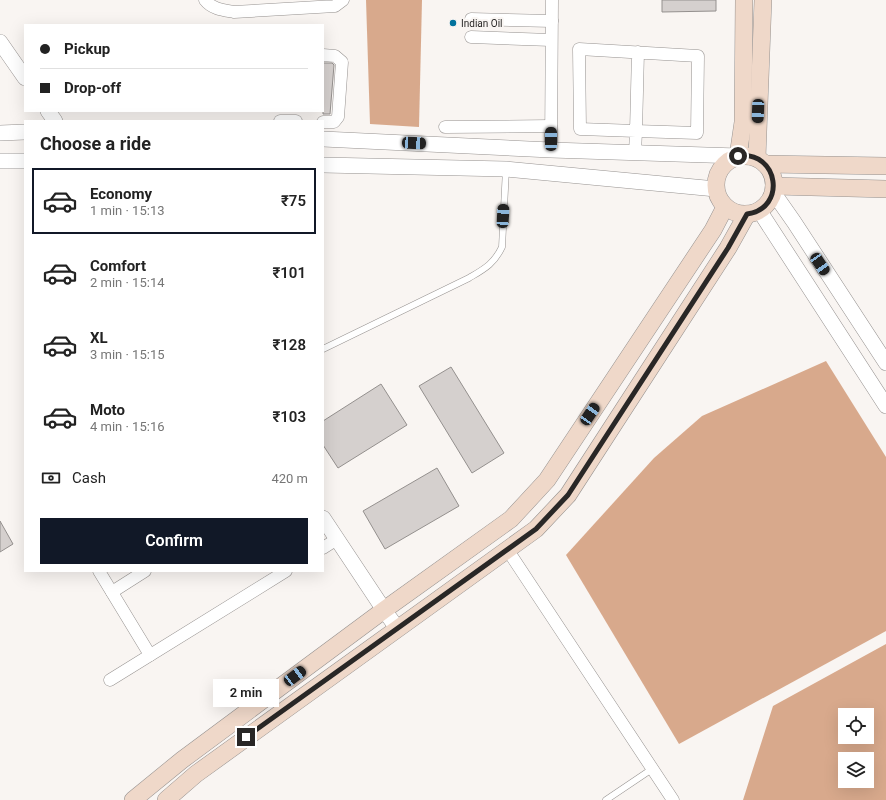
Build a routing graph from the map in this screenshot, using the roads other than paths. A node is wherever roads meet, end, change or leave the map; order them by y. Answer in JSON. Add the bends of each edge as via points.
{"nodes":[{"id":1,"x":205,"y":0,"type":"edge"},
{"id":2,"x":343,"y":0,"type":"edge"},
{"id":3,"x":552,"y":0,"type":"edge"},
{"id":4,"x":744,"y":0,"type":"edge"},
{"id":5,"x":763,"y":0,"type":"edge"},
{"id":6,"x":253,"y":5,"type":"edge"},
{"id":7,"x":271,"y":5,"type":"edge"},
{"id":8,"x":471,"y":19,"type":"dead end"},
{"id":9,"x":552,"y":21,"type":"junction"},
{"id":10,"x":471,"y":37,"type":"dead end"},
{"id":11,"x":551,"y":40,"type":"junction"},
{"id":12,"x":0,"y":42,"type":"edge"},
{"id":13,"x":638,"y":52,"type":"junction"},
{"id":14,"x":324,"y":55,"type":"edge"},
{"id":15,"x":24,"y":77,"type":"edge"},
{"id":16,"x":324,"y":122,"type":"edge"},
{"id":17,"x":551,"y":126,"type":"junction"},
{"id":18,"x":445,"y":127,"type":"dead end"},
{"id":19,"x":636,"y":131,"type":"junction"},
{"id":20,"x":24,"y":132,"type":"edge"},
{"id":21,"x":0,"y":133,"type":"edge"},
{"id":22,"x":324,"y":139,"type":"edge"},
{"id":23,"x":551,"y":150,"type":"junction"},
{"id":24,"x":635,"y":153,"type":"junction"},
{"id":25,"x":738,"y":156,"type":"junction"},
{"id":26,"x":0,"y":161,"type":"edge"},
{"id":27,"x":24,"y":161,"type":"edge"},
{"id":28,"x":761,"y":161,"type":"junction"},
{"id":29,"x":324,"y":165,"type":"edge"},
{"id":30,"x":886,"y":166,"type":"edge"},
{"id":31,"x":506,"y":169,"type":"junction"},
{"id":32,"x":716,"y":189,"type":"junction"},
{"id":33,"x":773,"y":189,"type":"junction"},
{"id":34,"x":886,"y":189,"type":"edge"},
{"id":35,"x":725,"y":207,"type":"junction"},
{"id":36,"x":753,"y":212,"type":"junction"},
{"id":37,"x":324,"y":349,"type":"edge"},
{"id":38,"x":886,"y":363,"type":"edge"},
{"id":39,"x":886,"y":406,"type":"edge"},
{"id":40,"x":324,"y":520,"type":"edge"},
{"id":41,"x":337,"y":539,"type":"junction"},
{"id":42,"x":324,"y":547,"type":"edge"},
{"id":43,"x":506,"y":549,"type":"junction"},
{"id":44,"x":100,"y":572,"type":"edge"},
{"id":45,"x":143,"y":572,"type":"edge"},
{"id":46,"x":284,"y":572,"type":"edge"},
{"id":47,"x":112,"y":592,"type":"junction"},
{"id":48,"x":384,"y":610,"type":"junction"},
{"id":49,"x":397,"y":628,"type":"junction"},
{"id":50,"x":150,"y":655,"type":"junction"},
{"id":51,"x":110,"y":680,"type":"dead end"},
{"id":52,"x":652,"y":769,"type":"junction"},
{"id":53,"x":133,"y":800,"type":"edge"},
{"id":54,"x":166,"y":800,"type":"edge"},
{"id":55,"x":606,"y":800,"type":"edge"},
{"id":56,"x":672,"y":800,"type":"edge"}],
"edges":[{"from":1,"to":6,"type":"street","via":[[218,10],[234,12]]},
{"from":2,"to":7,"type":"street","via":[[335,6]]},
{"from":3,"to":9,"type":"street"},
{"from":4,"to":25,"type":"main road","via":[[743,122]]},
{"from":5,"to":28,"type":"main road"},
{"from":6,"to":7,"type":"street"},
{"from":8,"to":9,"type":"street"},
{"from":9,"to":11,"type":"street"},
{"from":10,"to":11,"type":"street"},
{"from":11,"to":17,"type":"street"},
{"from":12,"to":15,"type":"street"},
{"from":13,"to":19,"type":"street"},
{"from":13,"to":19,"type":"street","via":[[579,50],[580,129]]},
{"from":13,"to":19,"type":"street","via":[[698,56],[697,132]]},
{"from":14,"to":16,"type":"street","via":[[335,56],[342,62],[338,117],[334,122]]},
{"from":17,"to":18,"type":"street"},
{"from":17,"to":23,"type":"street"},
{"from":19,"to":24,"type":"street"},
{"from":20,"to":21,"type":"street"},
{"from":22,"to":23,"type":"street"},
{"from":23,"to":24,"type":"street"},
{"from":24,"to":25,"type":"street"},
{"from":25,"to":28,"type":"main road"},
{"from":25,"to":32,"type":"main road","via":[[727,161],[719,170]]},
{"from":26,"to":27,"type":"street"},
{"from":28,"to":30,"type":"main road"},
{"from":28,"to":33,"type":"main road","via":[[772,174]]},
{"from":29,"to":31,"type":"street"},
{"from":31,"to":32,"type":"street"},
{"from":31,"to":37,"type":"lane","via":[[502,247],[489,265],[469,278]]},
{"from":32,"to":35,"type":"main road"},
{"from":33,"to":34,"type":"main road"},
{"from":33,"to":36,"type":"main road","via":[[766,205]]},
{"from":33,"to":38,"type":"street"},
{"from":35,"to":36,"type":"main road","via":[[734,212]]},
{"from":35,"to":48,"type":"main road","via":[[713,230],[547,480],[511,519]]},
{"from":36,"to":39,"type":"street"},
{"from":36,"to":43,"type":"main road","via":[[568,495],[536,529]]},
{"from":40,"to":41,"type":"street"},
{"from":41,"to":42,"type":"street"},
{"from":41,"to":48,"type":"street"},
{"from":43,"to":49,"type":"main road"},
{"from":43,"to":52,"type":"street"},
{"from":44,"to":47,"type":"street"},
{"from":45,"to":47,"type":"street"},
{"from":46,"to":50,"type":"street"},
{"from":47,"to":50,"type":"street"},
{"from":48,"to":49,"type":"street"},
{"from":48,"to":53,"type":"main road","via":[[182,760]]},
{"from":49,"to":54,"type":"main road","via":[[196,774]]},
{"from":50,"to":51,"type":"street"},
{"from":52,"to":55,"type":"lane"},
{"from":52,"to":56,"type":"street"}]}
